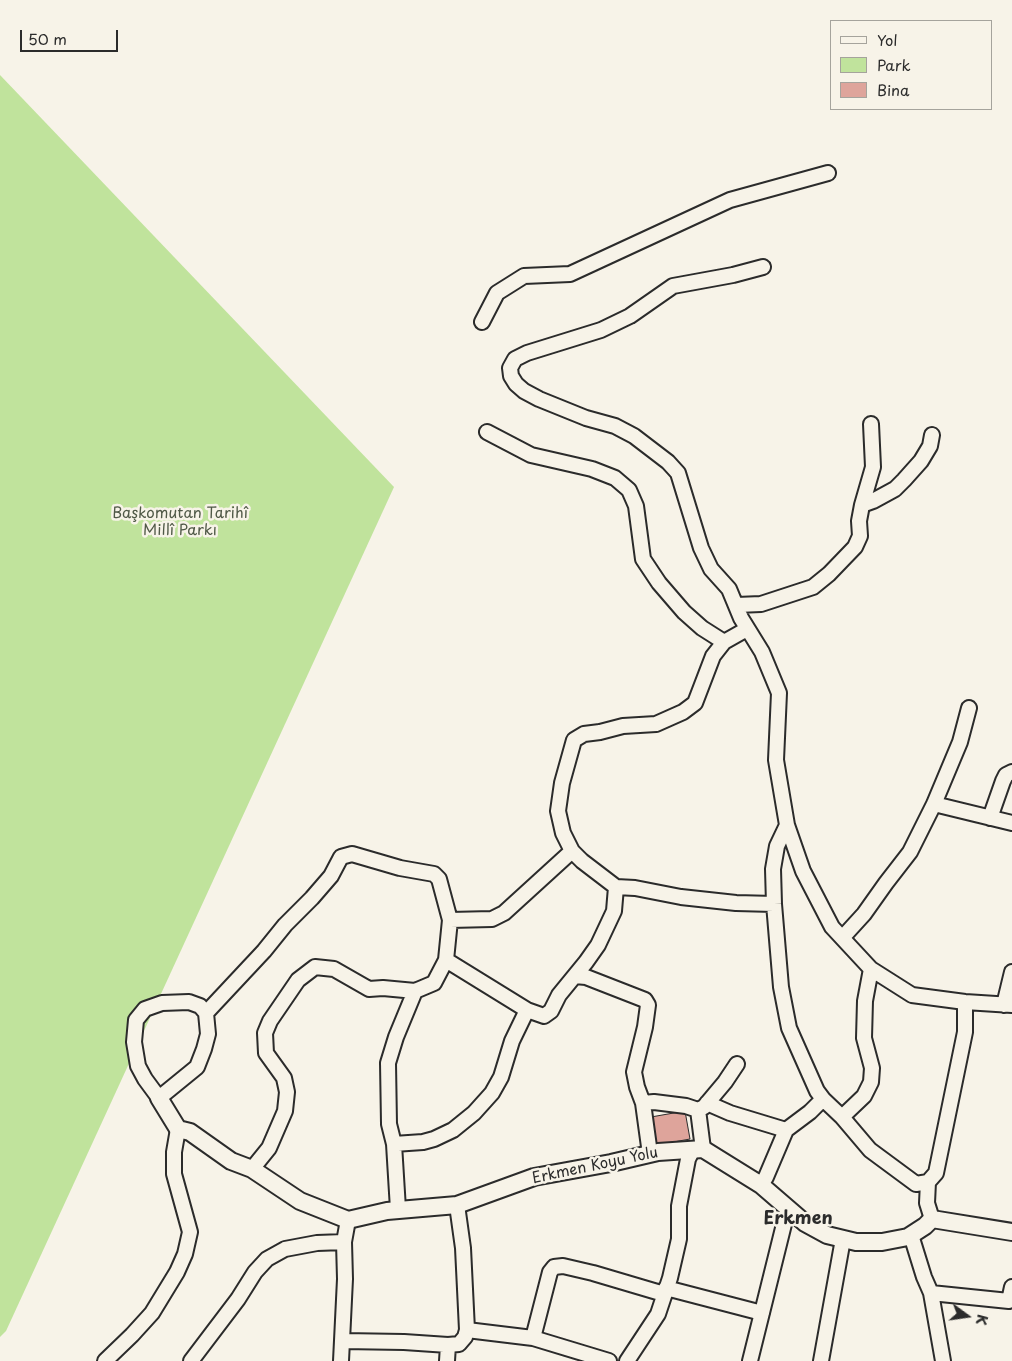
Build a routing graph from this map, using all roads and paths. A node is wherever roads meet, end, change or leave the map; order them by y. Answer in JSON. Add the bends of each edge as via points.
{"nodes":[{"id":1,"x":828,"y":173,"type":"dead end"},
{"id":2,"x":762,"y":267,"type":"dead end"},
{"id":3,"x":482,"y":322,"type":"dead end"},
{"id":4,"x":871,"y":424,"type":"dead end"},
{"id":5,"x":487,"y":432,"type":"dead end"},
{"id":6,"x":932,"y":435,"type":"dead end"},
{"id":7,"x":862,"y":505,"type":"junction"},
{"id":8,"x":737,"y":605,"type":"junction"},
{"id":9,"x":747,"y":629,"type":"junction"},
{"id":10,"x":724,"y":642,"type":"junction"},
{"id":11,"x":969,"y":708,"type":"dead end"},
{"id":12,"x":1012,"y":772,"type":"edge"},
{"id":13,"x":934,"y":804,"type":"junction"},
{"id":14,"x":990,"y":818,"type":"junction"},
{"id":15,"x":1012,"y":823,"type":"edge"},
{"id":16,"x":787,"y":825,"type":"junction"},
{"id":17,"x":572,"y":851,"type":"junction"},
{"id":18,"x":616,"y":887,"type":"junction"},
{"id":19,"x":774,"y":904,"type":"junction"},
{"id":20,"x":450,"y":920,"type":"junction"},
{"id":21,"x":842,"y":937,"type":"junction"},
{"id":22,"x":446,"y":960,"type":"junction"},
{"id":23,"x":871,"y":970,"type":"junction"},
{"id":24,"x":1012,"y":972,"type":"edge"},
{"id":25,"x":575,"y":976,"type":"junction"},
{"id":26,"x":415,"y":991,"type":"junction"},
{"id":27,"x":965,"y":1002,"type":"junction"},
{"id":28,"x":1008,"y":1005,"type":"edge"},
{"id":29,"x":528,"y":1010,"type":"junction"},
{"id":30,"x":206,"y":1012,"type":"junction"},
{"id":31,"x":737,"y":1064,"type":"dead end"},
{"id":32,"x":160,"y":1098,"type":"junction"},
{"id":33,"x":823,"y":1099,"type":"junction"},
{"id":34,"x":643,"y":1103,"type":"junction"},
{"id":35,"x":702,"y":1106,"type":"junction"},
{"id":36,"x":842,"y":1117,"type":"junction"},
{"id":37,"x":178,"y":1129,"type":"junction"},
{"id":38,"x":786,"y":1130,"type":"junction"},
{"id":39,"x":394,"y":1144,"type":"junction"},
{"id":40,"x":698,"y":1149,"type":"junction"},
{"id":41,"x":650,"y":1154,"type":"junction"},
{"id":42,"x":252,"y":1169,"type":"junction"},
{"id":43,"x":928,"y":1182,"type":"junction"},
{"id":44,"x":761,"y":1185,"type":"junction"},
{"id":45,"x":457,"y":1205,"type":"junction"},
{"id":46,"x":788,"y":1208,"type":"junction"},
{"id":47,"x":398,"y":1210,"type":"junction"},
{"id":48,"x":932,"y":1219,"type":"junction"},
{"id":49,"x":348,"y":1220,"type":"junction"},
{"id":50,"x":1012,"y":1232,"type":"edge"},
{"id":51,"x":911,"y":1235,"type":"junction"},
{"id":52,"x":843,"y":1239,"type":"junction"},
{"id":53,"x":344,"y":1242,"type":"junction"},
{"id":54,"x":1012,"y":1287,"type":"edge"},
{"id":55,"x":665,"y":1291,"type":"junction"},
{"id":56,"x":932,"y":1293,"type":"junction"},
{"id":57,"x":762,"y":1313,"type":"junction"},
{"id":58,"x":467,"y":1330,"type":"junction"},
{"id":59,"x":533,"y":1338,"type":"junction"},
{"id":60,"x":343,"y":1341,"type":"junction"},
{"id":61,"x":448,"y":1345,"type":"junction"},
{"id":62,"x":105,"y":1361,"type":"edge"},
{"id":63,"x":191,"y":1361,"type":"edge"},
{"id":64,"x":341,"y":1361,"type":"edge"},
{"id":65,"x":448,"y":1361,"type":"edge"},
{"id":66,"x":609,"y":1361,"type":"edge"},
{"id":67,"x":627,"y":1361,"type":"edge"},
{"id":68,"x":750,"y":1361,"type":"edge"},
{"id":69,"x":822,"y":1361,"type":"edge"},
{"id":70,"x":943,"y":1361,"type":"edge"}],
"edges":[{"from":1,"to":3,"type":"street","via":[[730,200],[570,274],[524,276],[497,293]]},
{"from":2,"to":8,"type":"street","via":[[734,276],[673,286],[630,316],[601,330],[528,353],[516,359],[510,368],[511,376],[524,391],[586,418],[615,426],[668,462],[678,473],[704,555],[711,569],[730,589]]},
{"from":4,"to":7,"type":"street","via":[[873,467]]},
{"from":5,"to":10,"type":"street","via":[[531,455],[592,469],[615,478],[629,490],[636,506],[643,559],[684,612]]},
{"from":6,"to":7,"type":"street","via":[[921,461],[895,489]]},
{"from":7,"to":8,"type":"street","via":[[860,536],[854,547],[813,587],[761,604]]},
{"from":8,"to":9,"type":"street"},
{"from":9,"to":10,"type":"street"},
{"from":9,"to":16,"type":"street","via":[[762,652],[779,693],[776,760]]},
{"from":10,"to":17,"type":"street","via":[[713,656],[694,702],[683,712],[656,724],[623,726],[584,734],[574,740],[558,811]]},
{"from":11,"to":13,"type":"street","via":[[960,742]]},
{"from":12,"to":14,"type":"street","via":[[1003,781]]},
{"from":13,"to":14,"type":"street"},
{"from":13,"to":21,"type":"street","via":[[910,852],[864,914]]},
{"from":14,"to":15,"type":"street"},
{"from":16,"to":19,"type":"street","via":[[777,846],[773,869]]},
{"from":16,"to":21,"type":"street","via":[[802,870],[832,926]]},
{"from":17,"to":18,"type":"street"},
{"from":17,"to":20,"type":"street","via":[[504,913],[492,918]]},
{"from":18,"to":19,"type":"street","via":[[681,897]]},
{"from":18,"to":25,"type":"street","via":[[614,911],[598,945]]},
{"from":19,"to":33,"type":"street","via":[[781,987],[789,1028]]},
{"from":20,"to":22,"type":"street"},
{"from":20,"to":30,"type":"street","via":[[439,879],[434,874],[352,854],[341,857],[331,876],[312,898]]},
{"from":21,"to":23,"type":"street"},
{"from":22,"to":26,"type":"street","via":[[434,983]]},
{"from":22,"to":29,"type":"street"},
{"from":23,"to":27,"type":"street","via":[[912,995]]},
{"from":23,"to":36,"type":"street","via":[[865,1001],[864,1038],[872,1068],[871,1082],[864,1096]]},
{"from":24,"to":28,"type":"street"},
{"from":25,"to":29,"type":"street","via":[[551,1011],[544,1016]]},
{"from":25,"to":34,"type":"street","via":[[586,977],[645,1000],[648,1005],[634,1072]]},
{"from":26,"to":39,"type":"street","via":[[388,1063],[389,1124]]},
{"from":26,"to":42,"type":"street","via":[[369,989],[334,968],[315,967],[298,980],[265,1033],[266,1053],[284,1078],[287,1092],[285,1111],[269,1148]]},
{"from":27,"to":28,"type":"street"},
{"from":27,"to":43,"type":"street","via":[[965,1032],[936,1173]]},
{"from":29,"to":39,"type":"street","via":[[512,1041],[501,1077],[474,1114],[434,1139]]},
{"from":30,"to":32,"type":"street","via":[[208,1034],[197,1068]]},
{"from":30,"to":32,"type":"street","via":[[189,1002],[162,1003],[145,1008],[136,1020],[134,1042],[138,1066]]},
{"from":31,"to":35,"type":"street"},
{"from":32,"to":37,"type":"street"},
{"from":33,"to":36,"type":"street"},
{"from":33,"to":38,"type":"street"},
{"from":34,"to":35,"type":"street"},
{"from":34,"to":41,"type":"street"},
{"from":35,"to":38,"type":"street"},
{"from":35,"to":40,"type":"street"},
{"from":36,"to":43,"type":"street","via":[[870,1150],[905,1178],[916,1184]]},
{"from":37,"to":42,"type":"street","via":[[190,1132],[231,1161]]},
{"from":37,"to":62,"type":"street","via":[[174,1174],[190,1232],[185,1254],[152,1312]]},
{"from":38,"to":44,"type":"street"},
{"from":39,"to":47,"type":"street"},
{"from":40,"to":41,"type":"street","name":"Erkmen Koyu Yolu"},
{"from":40,"to":44,"type":"street"},
{"from":40,"to":55,"type":"street","via":[[688,1159],[680,1206],[679,1239]]},
{"from":41,"to":45,"type":"street","name":"Erkmen Koyu Yolu","via":[[534,1177]]},
{"from":42,"to":49,"type":"street","via":[[300,1201]]},
{"from":43,"to":48,"type":"street","via":[[927,1203]]},
{"from":44,"to":46,"type":"street"},
{"from":45,"to":47,"type":"street","name":"Erkmen Koyu Yolu"},
{"from":45,"to":58,"type":"street","via":[[463,1248]]},
{"from":46,"to":52,"type":"street","via":[[826,1235]]},
{"from":46,"to":57,"type":"street"},
{"from":47,"to":49,"type":"street","name":"Erkmen Koyu Yolu"},
{"from":48,"to":50,"type":"street"},
{"from":48,"to":51,"type":"street"},
{"from":49,"to":53,"type":"street"},
{"from":51,"to":52,"type":"street","via":[[882,1242]]},
{"from":51,"to":56,"type":"street"},
{"from":52,"to":69,"type":"street"},
{"from":53,"to":60,"type":"street"},
{"from":53,"to":63,"type":"street","via":[[285,1249],[268,1259],[255,1272]]},
{"from":54,"to":56,"type":"street","via":[[1009,1301]]},
{"from":55,"to":57,"type":"street"},
{"from":55,"to":59,"type":"street","via":[[563,1266],[554,1267]]},
{"from":55,"to":67,"type":"street","via":[[658,1314]]},
{"from":56,"to":70,"type":"street"},
{"from":57,"to":68,"type":"street"},
{"from":58,"to":59,"type":"street"},
{"from":58,"to":61,"type":"street","via":[[459,1344]]},
{"from":59,"to":66,"type":"street"},
{"from":60,"to":61,"type":"street"},
{"from":60,"to":64,"type":"street"},
{"from":61,"to":65,"type":"street"}]}
